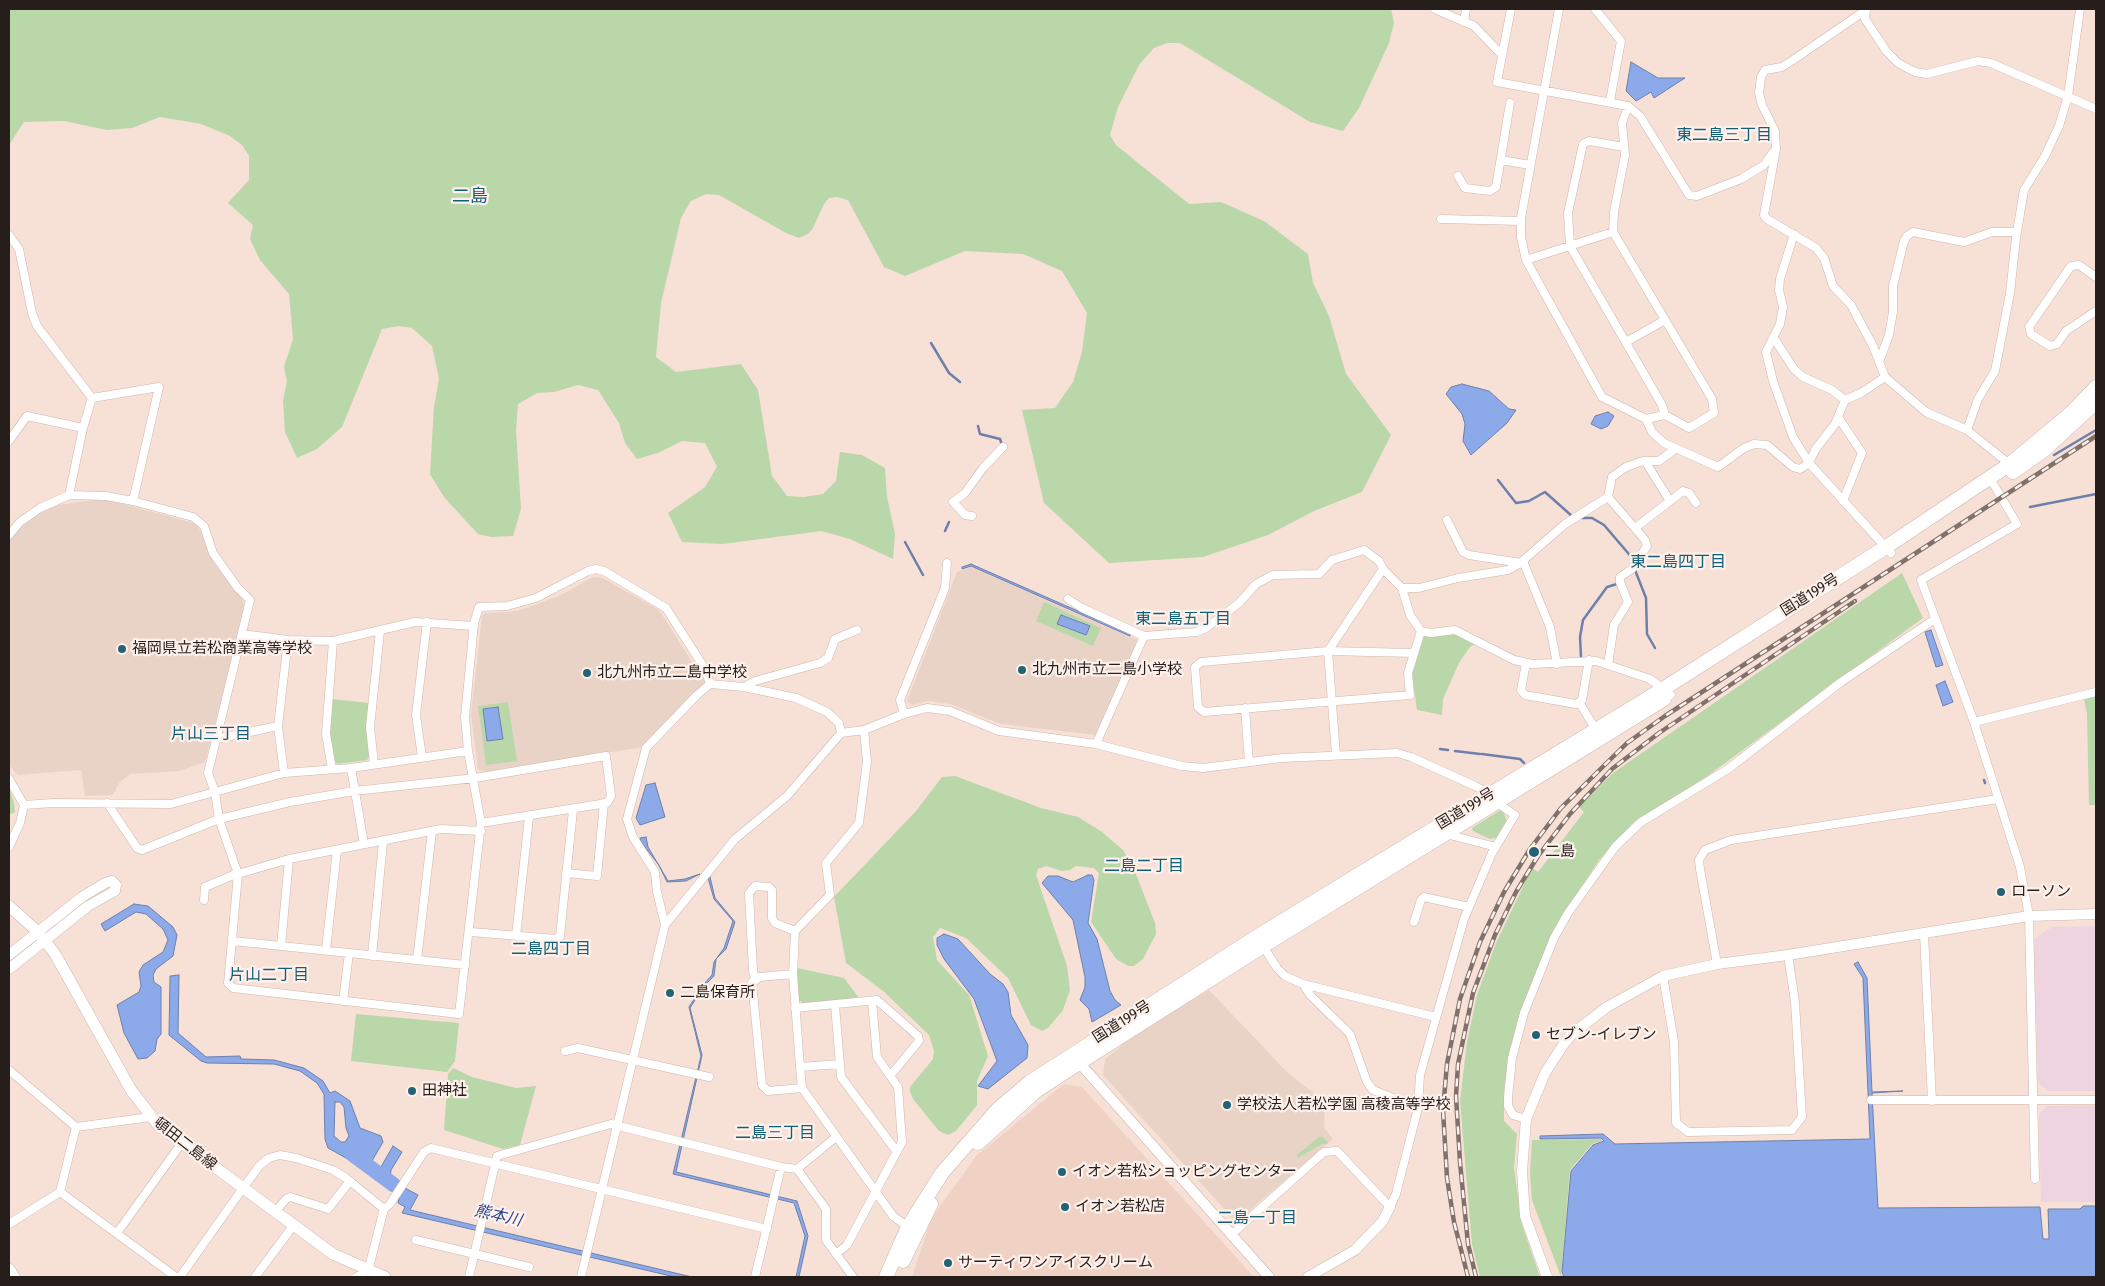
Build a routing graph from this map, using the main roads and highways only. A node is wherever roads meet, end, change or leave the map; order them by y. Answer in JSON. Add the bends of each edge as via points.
{"nodes":[{"id":1,"x":2096,"y":387,"type":"edge"},
{"id":2,"x":2096,"y":402,"type":"edge"},
{"id":3,"x":2014,"y":467,"type":"junction"},
{"id":4,"x":1888,"y":550,"type":"junction"},
{"id":5,"x":1667,"y":692,"type":"junction"},
{"id":6,"x":1494,"y":799,"type":"junction"},
{"id":7,"x":9,"y":906,"type":"edge"},
{"id":8,"x":1076,"y":1058,"type":"junction"},
{"id":9,"x":9,"y":1268,"type":"edge"},
{"id":10,"x":14,"y":1277,"type":"edge"},
{"id":11,"x":384,"y":1277,"type":"edge"},
{"id":12,"x":886,"y":1277,"type":"edge"},
{"id":13,"x":895,"y":1277,"type":"edge"}],
"edges":[{"from":1,"to":3,"type":"highway","name":"国道199号"},
{"from":2,"to":3,"type":"highway","name":"国道199号","via":[[2070,428]]},
{"from":3,"to":4,"type":"highway","name":"国道199号"},
{"from":3,"to":4,"type":"highway","name":"国道199号","via":[[1994,485]]},
{"from":4,"to":5,"type":"highway","name":"国道199号"},
{"from":5,"to":6,"type":"highway","name":"国道199号"},
{"from":5,"to":6,"type":"highway","name":"国道199号","via":[[1596,730]]},
{"from":6,"to":8,"type":"highway","name":"国道199号","via":[[1446,834]]},
{"from":6,"to":8,"type":"highway","name":"国道199号","via":[[1258,936]]},
{"from":7,"to":11,"type":"main road","name":"頓田二島線","via":[[55,954],[131,1090],[151,1117],[181,1144],[293,1226],[334,1254]]},
{"from":8,"to":12,"type":"highway","name":"国道199号","via":[[1030,1082],[998,1109],[942,1173],[908,1227]]},
{"from":8,"to":13,"type":"highway","name":"国道199号","via":[[971,1149],[930,1206]]},
{"from":9,"to":10,"type":"main road"}]}
